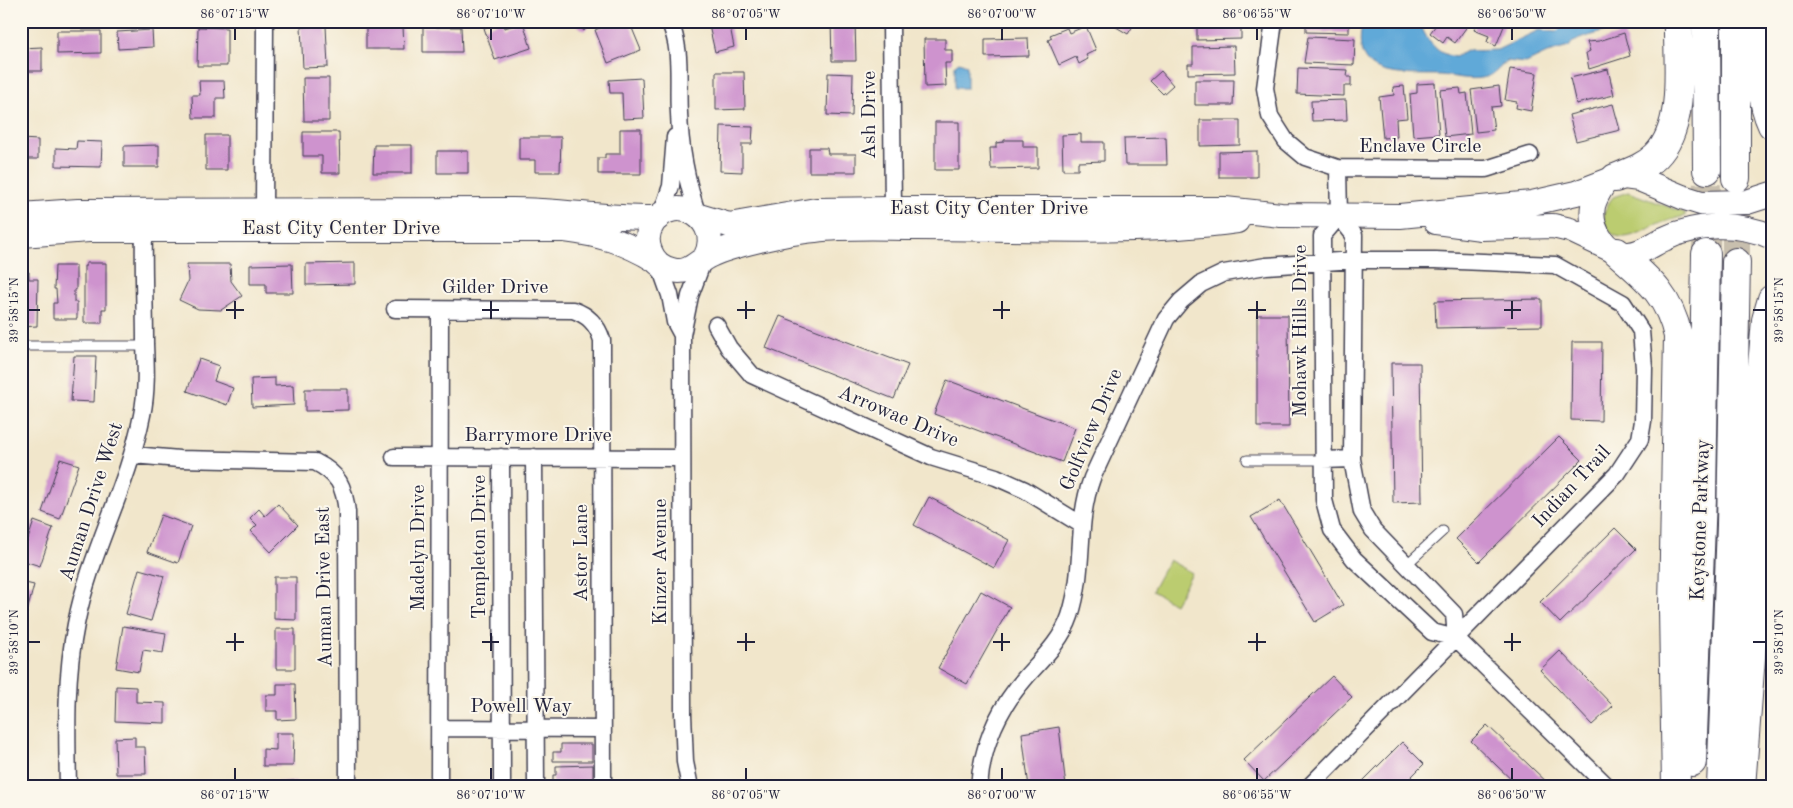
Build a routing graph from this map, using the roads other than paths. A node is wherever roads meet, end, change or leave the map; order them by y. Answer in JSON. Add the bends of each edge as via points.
{"nodes":[{"id":1,"x":265,"y":21,"type":"edge"},
{"id":2,"x":668,"y":21,"type":"edge"},
{"id":3,"x":891,"y":21,"type":"edge"},
{"id":4,"x":1274,"y":21,"type":"edge"},
{"id":5,"x":1678,"y":21,"type":"edge"},
{"id":6,"x":1706,"y":21,"type":"edge"},
{"id":7,"x":1736,"y":21,"type":"edge"},
{"id":8,"x":1762,"y":21,"type":"edge"},
{"id":9,"x":679,"y":115,"type":"junction"},
{"id":10,"x":1772,"y":125,"type":"edge"},
{"id":11,"x":1530,"y":155,"type":"dead end"},
{"id":12,"x":1338,"y":168,"type":"junction"},
{"id":13,"x":1706,"y":170,"type":"tunnel mouth"},
{"id":14,"x":1736,"y":178,"type":"tunnel mouth"},
{"id":15,"x":1610,"y":180,"type":"junction"},
{"id":16,"x":1772,"y":194,"type":"edge"},
{"id":17,"x":893,"y":209,"type":"junction"},
{"id":18,"x":264,"y":210,"type":"junction"},
{"id":19,"x":21,"y":215,"type":"edge"},
{"id":20,"x":1281,"y":215,"type":"junction"},
{"id":21,"x":659,"y":216,"type":"junction"},
{"id":22,"x":698,"y":216,"type":"junction"},
{"id":23,"x":1339,"y":216,"type":"junction"},
{"id":24,"x":1400,"y":216,"type":"junction"},
{"id":25,"x":144,"y":230,"type":"junction"},
{"id":26,"x":21,"y":235,"type":"edge"},
{"id":27,"x":1772,"y":237,"type":"edge"},
{"id":28,"x":1615,"y":252,"type":"junction"},
{"id":29,"x":1706,"y":254,"type":"tunnel mouth"},
{"id":30,"x":704,"y":260,"type":"junction"},
{"id":31,"x":1338,"y":260,"type":"junction"},
{"id":32,"x":657,"y":262,"type":"junction"},
{"id":33,"x":1736,"y":262,"type":"tunnel mouth"},
{"id":34,"x":1772,"y":299,"type":"edge"},
{"id":35,"x":395,"y":309,"type":"dead end"},
{"id":36,"x":440,"y":310,"type":"junction"},
{"id":37,"x":592,"y":321,"type":"joint"},
{"id":38,"x":716,"y":325,"type":"dead end"},
{"id":39,"x":682,"y":335,"type":"junction"},
{"id":40,"x":21,"y":346,"type":"edge"},
{"id":41,"x":145,"y":346,"type":"junction"},
{"id":42,"x":134,"y":455,"type":"junction"},
{"id":43,"x":394,"y":457,"type":"dead end"},
{"id":44,"x":440,"y":457,"type":"junction"},
{"id":45,"x":501,"y":457,"type":"junction"},
{"id":46,"x":534,"y":457,"type":"junction"},
{"id":47,"x":603,"y":458,"type":"junction"},
{"id":48,"x":682,"y":458,"type":"junction"},
{"id":49,"x":1352,"y":459,"type":"junction"},
{"id":50,"x":1247,"y":460,"type":"dead end"},
{"id":51,"x":1323,"y":460,"type":"junction"},
{"id":52,"x":1082,"y":525,"type":"junction"},
{"id":53,"x":1443,"y":532,"type":"dead end"},
{"id":54,"x":1406,"y":565,"type":"junction"},
{"id":55,"x":1456,"y":638,"type":"junction"},
{"id":56,"x":439,"y":728,"type":"junction"},
{"id":57,"x":502,"y":728,"type":"junction"},
{"id":58,"x":535,"y":728,"type":"junction"},
{"id":59,"x":604,"y":729,"type":"junction"},
{"id":60,"x":68,"y":787,"type":"edge"},
{"id":61,"x":348,"y":787,"type":"edge"},
{"id":62,"x":439,"y":787,"type":"edge"},
{"id":63,"x":502,"y":787,"type":"edge"},
{"id":64,"x":536,"y":787,"type":"edge"},
{"id":65,"x":603,"y":787,"type":"edge"},
{"id":66,"x":690,"y":787,"type":"edge"},
{"id":67,"x":979,"y":787,"type":"edge"},
{"id":68,"x":1309,"y":787,"type":"edge"},
{"id":69,"x":1608,"y":787,"type":"edge"},
{"id":70,"x":1676,"y":787,"type":"edge"},
{"id":71,"x":1691,"y":787,"type":"edge"},
{"id":72,"x":1721,"y":787,"type":"edge"},
{"id":73,"x":1741,"y":787,"type":"edge"}],
"edges":[{"from":1,"to":18,"type":"street"},
{"from":2,"to":9,"type":"street","via":[[678,50]]},
{"from":3,"to":17,"type":"street","name":"Ash Drive"},
{"from":4,"to":12,"type":"street","name":"Enclave Circle","via":[[1266,88],[1270,116],[1286,141],[1305,157]]},
{"from":5,"to":15,"type":"highway","via":[[1676,113],[1670,136],[1655,157],[1641,167]]},
{"from":6,"to":13,"type":"highway"},
{"from":7,"to":14,"type":"highway"},
{"from":8,"to":10,"type":"highway","via":[[1763,93]]},
{"from":9,"to":21,"type":"street","via":[[671,186]]},
{"from":9,"to":22,"type":"street","via":[[686,178]]},
{"from":11,"to":12,"type":"street","name":"Enclave Circle","via":[[1486,169]]},
{"from":12,"to":23,"type":"street"},
{"from":15,"to":16,"type":"street","via":[[1639,179],[1701,203],[1747,202]]},
{"from":15,"to":24,"type":"street","name":"East City Center Drive","via":[[1576,193],[1532,203]]},
{"from":15,"to":28,"type":"street","via":[[1597,194],[1592,212],[1599,237]]},
{"from":17,"to":20,"type":"street","name":"East City Center Drive","via":[[1225,209]]},
{"from":17,"to":22,"type":"street","name":"East City Center Drive","via":[[816,210],[732,224]]},
{"from":18,"to":19,"type":"street","name":"East City Center Drive","via":[[78,211]]},
{"from":18,"to":21,"type":"street","name":"East City Center Drive","via":[[548,210],[617,219]]},
{"from":20,"to":23,"type":"street","name":"East City Center Drive"},
{"from":20,"to":30,"type":"street","name":"East City Center Drive","via":[[1197,227],[815,230],[758,241]]},
{"from":21,"to":22,"type":"street","via":[[680,209]]},
{"from":21,"to":32,"type":"street","via":[[652,224],[648,238]]},
{"from":22,"to":30,"type":"street","via":[[710,236]]},
{"from":23,"to":24,"type":"street","name":"East City Center Drive"},
{"from":23,"to":31,"type":"street","name":"Mohawk Hills Drive","via":[[1354,235]]},
{"from":23,"to":31,"type":"street","name":"Mohawk Hills Drive","via":[[1322,236]]},
{"from":24,"to":28,"type":"street","name":"East City Center Drive","via":[[1481,228],[1553,226],[1570,230]]},
{"from":25,"to":26,"type":"street","name":"East City Center Drive","via":[[57,230]]},
{"from":25,"to":32,"type":"street","name":"East City Center Drive","via":[[565,230],[610,238]]},
{"from":25,"to":41,"type":"street","name":"Auman Drive West"},
{"from":27,"to":28,"type":"street","via":[[1749,228],[1713,227],[1673,235],[1636,253]]},
{"from":28,"to":70,"type":"highway","via":[[1646,276],[1661,293],[1674,318],[1678,336],[1673,609]]},
{"from":29,"to":71,"type":"highway","name":"Keystone Parkway","via":[[1702,507]]},
{"from":30,"to":32,"type":"street","via":[[689,270],[681,271]]},
{"from":30,"to":39,"type":"street","name":"Kinzer Avenue","via":[[690,296]]},
{"from":31,"to":49,"type":"street","name":"Mohawk Hills Drive"},
{"from":31,"to":51,"type":"street","name":"Mohawk Hills Drive"},
{"from":31,"to":52,"type":"street","name":"Golfview Drive","via":[[1224,273],[1201,284],[1181,301],[1153,343],[1092,478],[1085,497]]},
{"from":31,"to":55,"type":"street","name":"Indian Trail","via":[[1555,265],[1623,303],[1641,331],[1643,422],[1640,439],[1630,456],[1617,474]]},
{"from":32,"to":39,"type":"street","name":"Kinzer Avenue"},
{"from":33,"to":72,"type":"highway","name":"Keystone Parkway","via":[[1731,543]]},
{"from":34,"to":73,"type":"highway","via":[[1766,320],[1756,436],[1754,618]]},
{"from":35,"to":36,"type":"street","name":"Gilder Drive"},
{"from":36,"to":37,"type":"street","name":"Gilder Drive","via":[[573,310]]},
{"from":36,"to":44,"type":"street","name":"Madelyn Drive"},
{"from":37,"to":47,"type":"street","name":"Astor Lane","via":[[602,340]]},
{"from":38,"to":52,"type":"street","name":"Arrowae Drive","via":[[733,354],[752,375],[931,457],[1010,483]]},
{"from":39,"to":48,"type":"street","name":"Kinzer Avenue"},
{"from":40,"to":41,"type":"lane"},
{"from":41,"to":42,"type":"street","name":"Auman Drive West","via":[[145,393]]},
{"from":42,"to":60,"type":"street","name":"Auman Drive West","via":[[85,590],[76,624],[69,676]]},
{"from":42,"to":61,"type":"street","name":"Auman Drive East","via":[[315,462],[329,469],[339,480],[345,492],[347,512]]},
{"from":43,"to":44,"type":"street","name":"Barrymore Drive"},
{"from":44,"to":45,"type":"street","name":"Barrymore Drive"},
{"from":44,"to":56,"type":"street","name":"Madelyn Drive"},
{"from":45,"to":46,"type":"street","name":"Barrymore Drive"},
{"from":45,"to":57,"type":"street","name":"Templeton Drive"},
{"from":46,"to":47,"type":"street","name":"Barrymore Drive"},
{"from":46,"to":58,"type":"street"},
{"from":47,"to":48,"type":"street","name":"Barrymore Drive"},
{"from":47,"to":59,"type":"street","name":"Astor Lane"},
{"from":48,"to":66,"type":"street","name":"Kinzer Avenue","via":[[684,737]]},
{"from":49,"to":51,"type":"street"},
{"from":49,"to":54,"type":"street","name":"Mohawk Hills Drive","via":[[1362,512],[1373,530]]},
{"from":50,"to":51,"type":"lane"},
{"from":51,"to":55,"type":"street","name":"Mohawk Hills Drive","via":[[1324,500],[1332,530],[1354,559],[1432,632]]},
{"from":52,"to":67,"type":"street","name":"Golfview Drive","via":[[1078,588],[1069,618],[1048,653],[1007,702],[992,728]]},
{"from":53,"to":54,"type":"lane"},
{"from":54,"to":55,"type":"street","name":"Mohawk Hills Drive","via":[[1454,614]]},
{"from":55,"to":68,"type":"street","name":"Indian Trail"},
{"from":55,"to":69,"type":"street"},
{"from":56,"to":57,"type":"street","name":"Powell Way"},
{"from":56,"to":62,"type":"street","name":"Madelyn Drive"},
{"from":57,"to":58,"type":"street","name":"Powell Way"},
{"from":57,"to":63,"type":"street","name":"Templeton Drive"},
{"from":58,"to":59,"type":"street","name":"Powell Way"},
{"from":58,"to":64,"type":"street"},
{"from":59,"to":65,"type":"street","name":"Astor Lane"}]}
